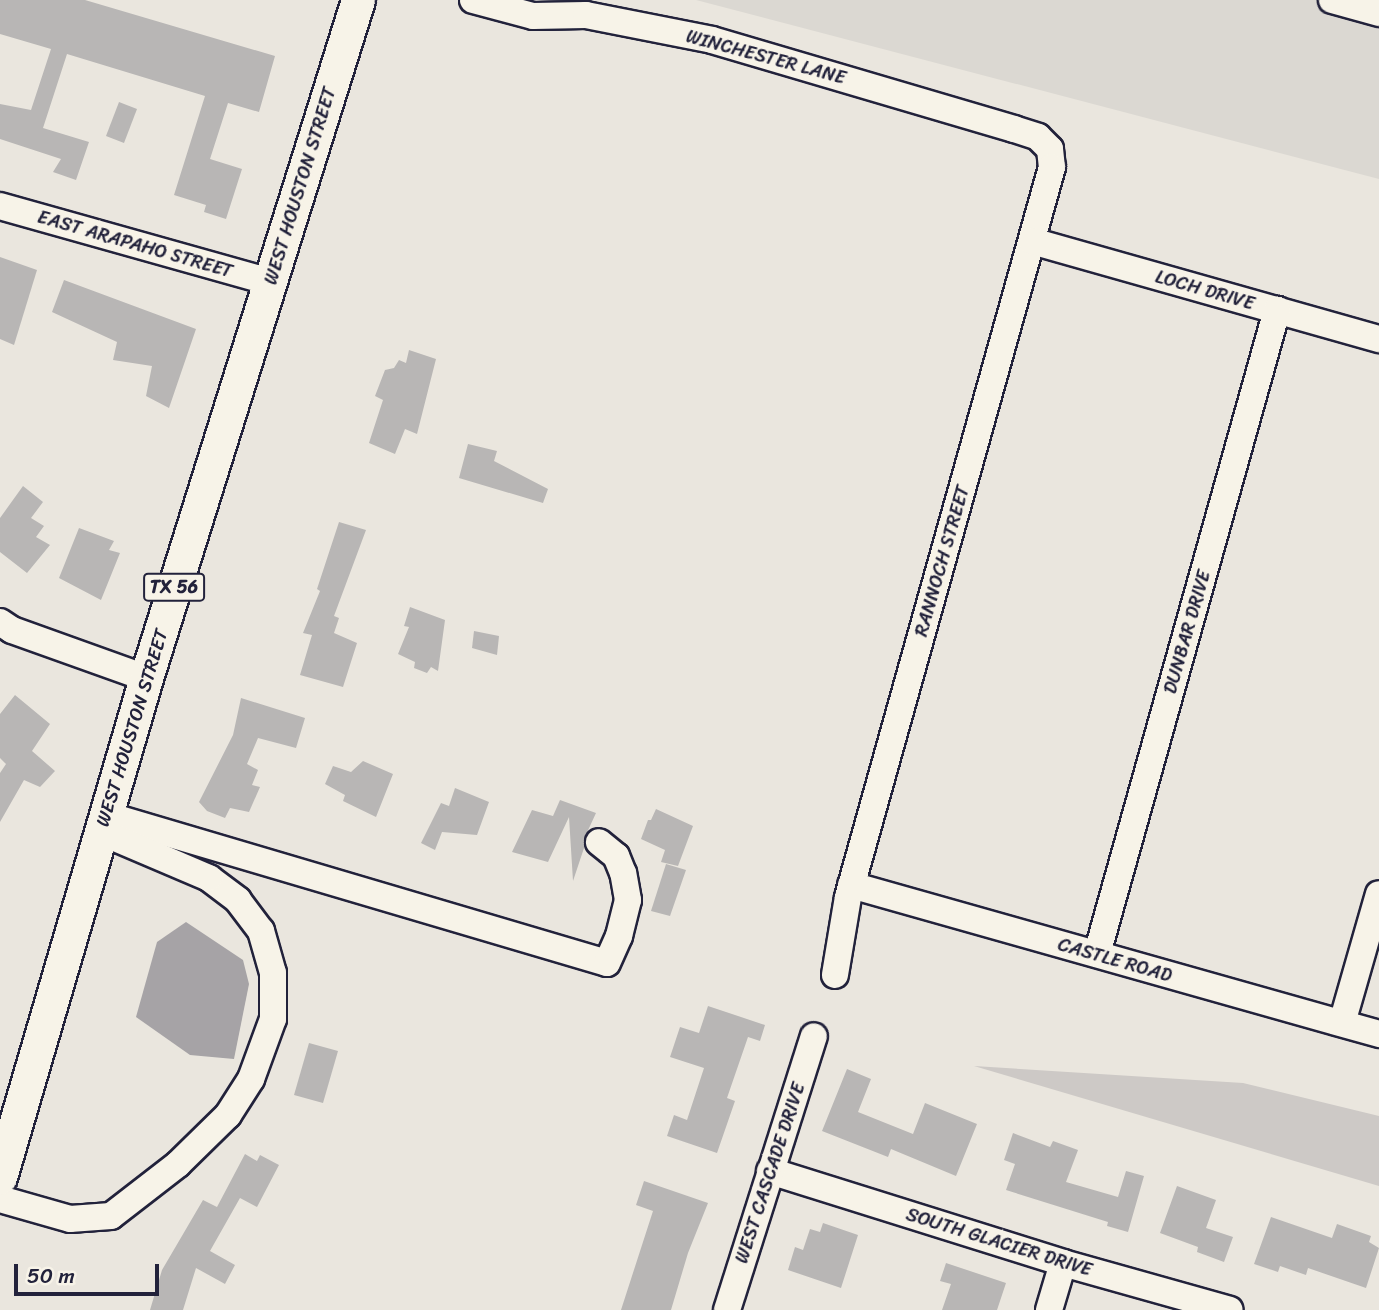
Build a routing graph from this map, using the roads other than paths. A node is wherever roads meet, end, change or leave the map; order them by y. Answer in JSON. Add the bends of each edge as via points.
{"nodes":[{"id":1,"x":358,"y":0,"type":"edge"},
{"id":2,"x":473,"y":0,"type":"edge"},
{"id":3,"x":1332,"y":0,"type":"edge"},
{"id":4,"x":1379,"y":13,"type":"edge"},
{"id":5,"x":1050,"y":149,"type":"joint"},
{"id":6,"x":0,"y":206,"type":"edge"},
{"id":7,"x":1032,"y":241,"type":"junction"},
{"id":8,"x":270,"y":282,"type":"junction"},
{"id":9,"x":1278,"y":310,"type":"junction"},
{"id":10,"x":1379,"y":338,"type":"edge"},
{"id":11,"x":0,"y":622,"type":"edge"},
{"id":12,"x":146,"y":678,"type":"junction"},
{"id":13,"x":104,"y":824,"type":"junction"},
{"id":14,"x":599,"y":842,"type":"dead end"},
{"id":15,"x":851,"y":885,"type":"junction"},
{"id":16,"x":1379,"y":894,"type":"edge"},
{"id":17,"x":1097,"y":954,"type":"junction"},
{"id":18,"x":835,"y":975,"type":"dead end"},
{"id":19,"x":1342,"y":1023,"type":"junction"},
{"id":20,"x":1379,"y":1034,"type":"edge"},
{"id":21,"x":814,"y":1036,"type":"dead end"},
{"id":22,"x":5,"y":1140,"type":"edge"},
{"id":23,"x":770,"y":1171,"type":"junction"},
{"id":24,"x":0,"y":1177,"type":"edge"},
{"id":25,"x":0,"y":1199,"type":"edge"},
{"id":26,"x":1063,"y":1263,"type":"junction"},
{"id":27,"x":727,"y":1310,"type":"edge"},
{"id":28,"x":1049,"y":1310,"type":"edge"},
{"id":29,"x":1230,"y":1310,"type":"edge"}],
"edges":[{"from":1,"to":8,"type":"main road","name":"WEST HOUSTON STREET","number":"TX 56"},
{"from":2,"to":5,"type":"street","name":"WINCHESTER LANE","via":[[533,16],[586,15],[712,40],[1026,133]]},
{"from":3,"to":4,"type":"street"},
{"from":5,"to":7,"type":"street","name":"RANNOCH STREET","via":[[1052,167]]},
{"from":6,"to":8,"type":"street","name":"EAST ARAPAHO STREET"},
{"from":7,"to":9,"type":"street","name":"LOCH DRIVE"},
{"from":7,"to":15,"type":"street","name":"RANNOCH STREET"},
{"from":8,"to":12,"type":"main road","name":"WEST HOUSTON STREET","number":"TX 56"},
{"from":9,"to":10,"type":"street","name":"LOCH DRIVE"},
{"from":9,"to":17,"type":"street","name":"DUNBAR DRIVE"},
{"from":11,"to":12,"type":"street"},
{"from":12,"to":13,"type":"main road","name":"WEST HOUSTON STREET","number":"TX 56"},
{"from":13,"to":14,"type":"street","via":[[607,963],[628,900],[616,856]]},
{"from":13,"to":22,"type":"main road","name":"WEST HOUSTON STREET","number":"TX 56"},
{"from":13,"to":25,"type":"street","via":[[209,878],[238,901],[261,931],[273,973],[273,1018],[251,1079],[228,1115],[178,1164],[111,1216],[70,1219]]},
{"from":15,"to":17,"type":"street","name":"CASTLE ROAD"},
{"from":15,"to":18,"type":"street","name":"RANNOCH STREET"},
{"from":16,"to":19,"type":"street"},
{"from":17,"to":19,"type":"street","name":"CASTLE ROAD"},
{"from":19,"to":20,"type":"street","name":"CASTLE ROAD"},
{"from":21,"to":23,"type":"street","name":"WEST CASCADE DRIVE"},
{"from":22,"to":24,"type":"main road","name":"WEST HOUSTON STREET","number":"TX 56"},
{"from":23,"to":26,"type":"street","name":"SOUTH GLACIER DRIVE"},
{"from":23,"to":27,"type":"street","name":"WEST CASCADE DRIVE"},
{"from":26,"to":28,"type":"street"},
{"from":26,"to":29,"type":"street","name":"SOUTH GLACIER DRIVE"}]}
